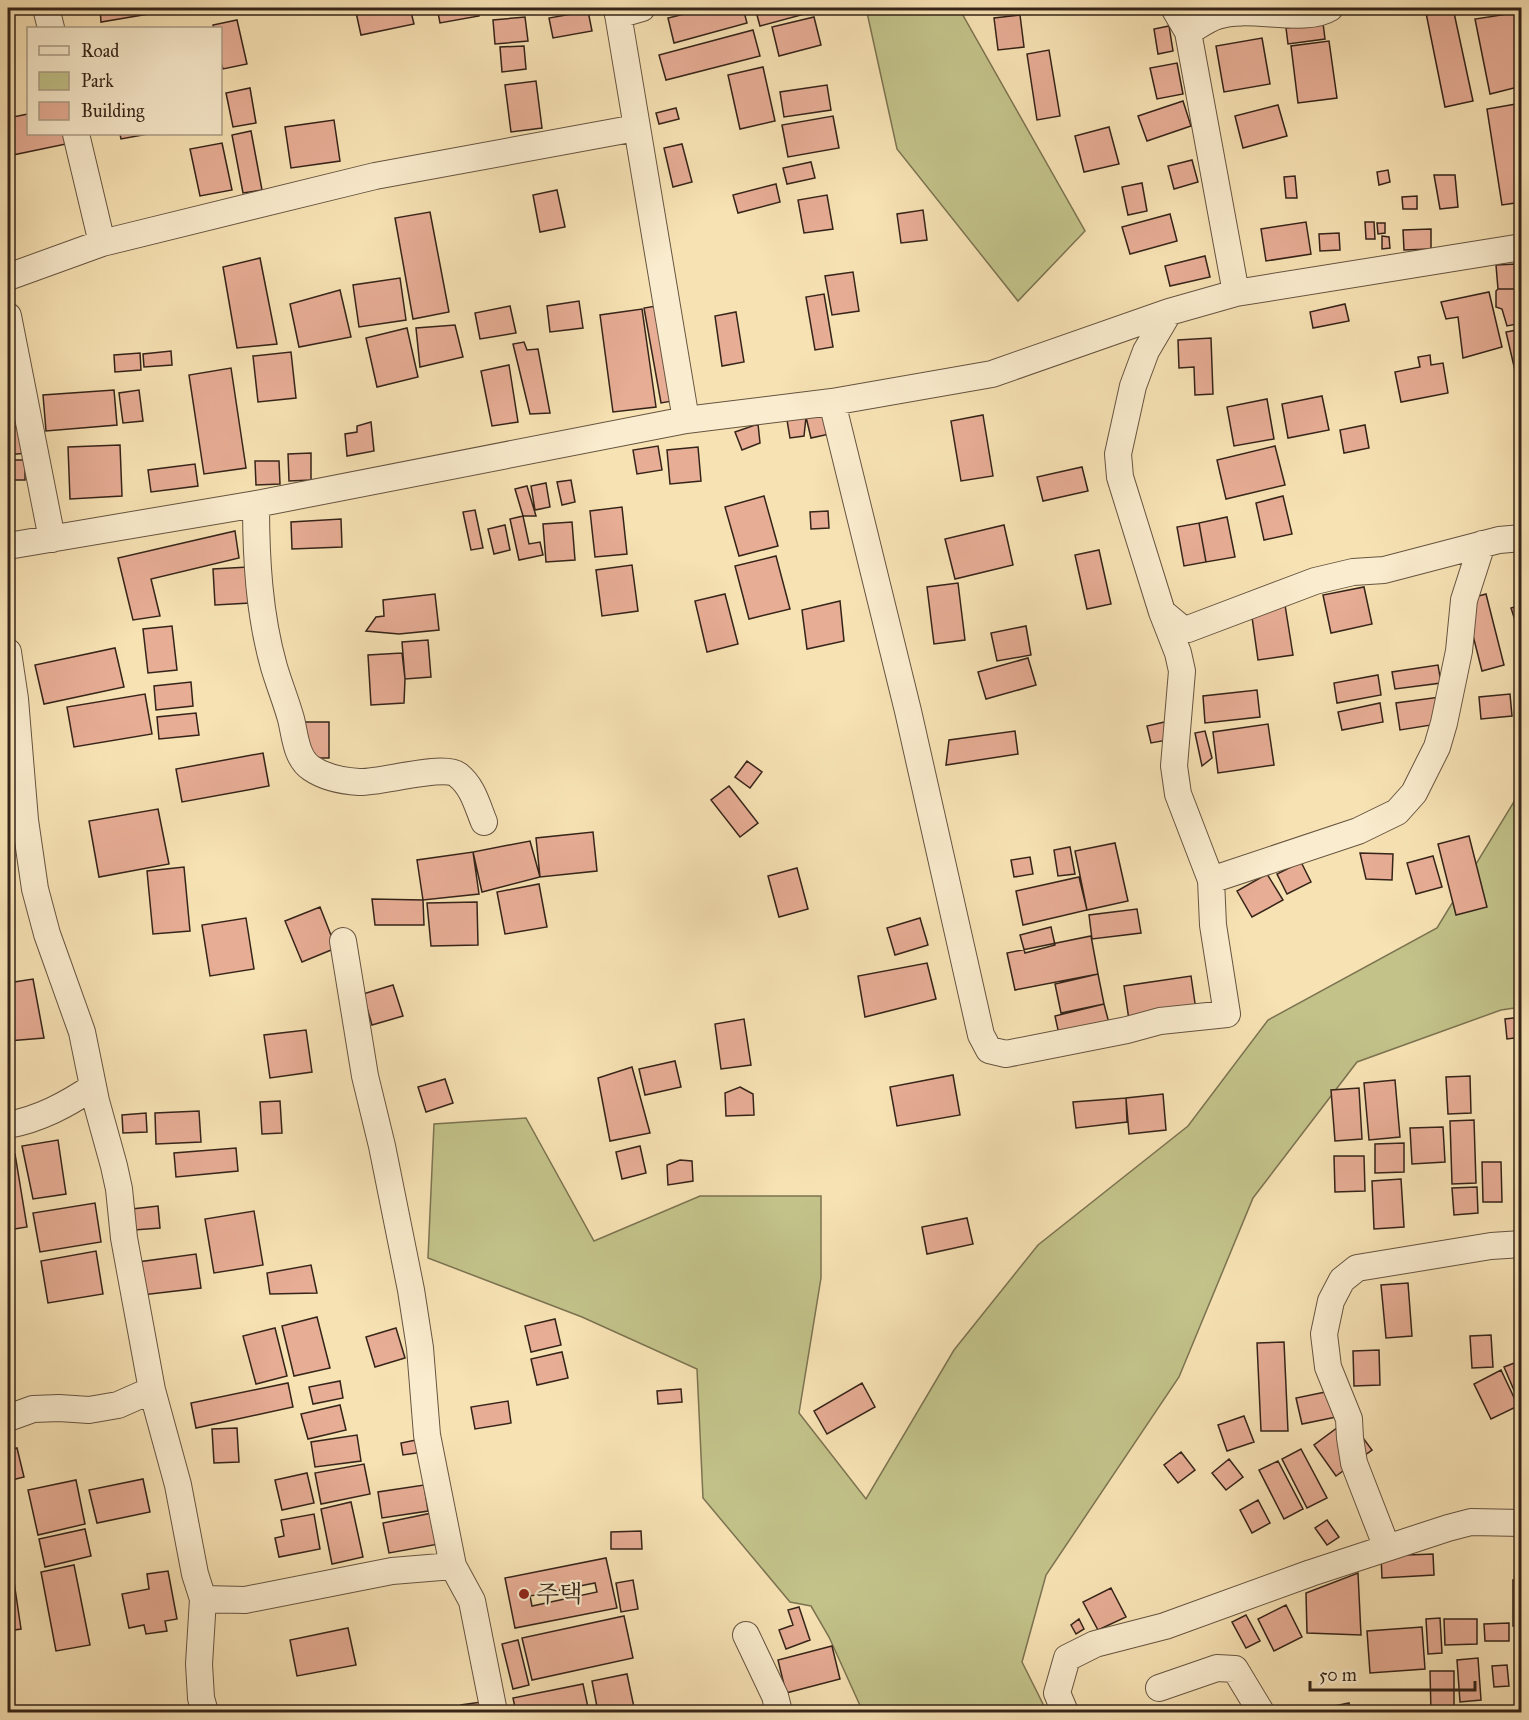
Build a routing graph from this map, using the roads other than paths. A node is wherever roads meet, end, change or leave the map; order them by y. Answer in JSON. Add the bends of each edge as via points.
{"nodes":[{"id":1,"x":46,"y":8,"type":"edge"},
{"id":2,"x":1174,"y":8,"type":"edge"},
{"id":3,"x":1330,"y":8,"type":"edge"},
{"id":4,"x":626,"y":10,"type":"edge"},
{"id":5,"x":51,"y":27,"type":"edge"},
{"id":6,"x":1188,"y":32,"type":"junction"},
{"id":7,"x":636,"y":128,"type":"junction"},
{"id":8,"x":76,"y":135,"type":"edge"},
{"id":9,"x":102,"y":243,"type":"junction"},
{"id":10,"x":1521,"y":247,"type":"edge"},
{"id":11,"x":8,"y":277,"type":"edge"},
{"id":12,"x":1236,"y":293,"type":"junction"},
{"id":13,"x":1169,"y":312,"type":"junction"},
{"id":14,"x":8,"y":316,"type":"edge"},
{"id":15,"x":832,"y":402,"type":"junction"},
{"id":16,"x":687,"y":420,"type":"junction"},
{"id":17,"x":256,"y":504,"type":"junction"},
{"id":18,"x":1521,"y":538,"type":"edge"},
{"id":19,"x":52,"y":539,"type":"junction"},
{"id":20,"x":1482,"y":544,"type":"junction"},
{"id":21,"x":8,"y":546,"type":"edge"},
{"id":22,"x":1162,"y":612,"type":"junction"},
{"id":23,"x":8,"y":652,"type":"edge"},
{"id":24,"x":16,"y":822,"type":"edge"},
{"id":25,"x":484,"y":822,"type":"dead end"},
{"id":26,"x":1210,"y":880,"type":"junction"},
{"id":27,"x":343,"y":941,"type":"dead end"},
{"id":28,"x":93,"y":1087,"type":"junction"},
{"id":29,"x":8,"y":1125,"type":"edge"},
{"id":30,"x":1521,"y":1244,"type":"edge"},
{"id":31,"x":152,"y":1390,"type":"junction"},
{"id":32,"x":8,"y":1418,"type":"edge"},
{"id":33,"x":1521,"y":1523,"type":"edge"},
{"id":34,"x":1386,"y":1548,"type":"junction"},
{"id":35,"x":453,"y":1566,"type":"junction"},
{"id":36,"x":203,"y":1599,"type":"junction"},
{"id":37,"x":746,"y":1635,"type":"dead end"},
{"id":38,"x":1159,"y":1688,"type":"dead end"},
{"id":39,"x":205,"y":1713,"type":"edge"},
{"id":40,"x":494,"y":1713,"type":"edge"},
{"id":41,"x":779,"y":1713,"type":"edge"},
{"id":42,"x":1065,"y":1713,"type":"edge"},
{"id":43,"x":1261,"y":1713,"type":"edge"}],
"edges":[{"from":1,"to":5,"type":"street"},
{"from":2,"to":6,"type":"street"},
{"from":3,"to":6,"type":"street","via":[[1292,15],[1218,15]]},
{"from":4,"to":7,"type":"street"},
{"from":6,"to":12,"type":"street"},
{"from":7,"to":9,"type":"street","via":[[375,176]]},
{"from":7,"to":16,"type":"street"},
{"from":8,"to":9,"type":"street"},
{"from":9,"to":11,"type":"street"},
{"from":10,"to":12,"type":"street"},
{"from":12,"to":13,"type":"street"},
{"from":13,"to":15,"type":"street","via":[[992,374]]},
{"from":13,"to":22,"type":"street","via":[[1146,351],[1132,386],[1118,454],[1120,477]]},
{"from":14,"to":19,"type":"street"},
{"from":15,"to":16,"type":"street"},
{"from":15,"to":26,"type":"street","via":[[908,711],[981,1035],[989,1050],[1006,1054],[1160,1021],[1227,1014]]},
{"from":16,"to":17,"type":"street"},
{"from":17,"to":19,"type":"street"},
{"from":17,"to":25,"type":"street","via":[[257,559],[274,666],[300,754],[310,768],[360,782],[455,773],[470,786]]},
{"from":18,"to":20,"type":"street"},
{"from":19,"to":21,"type":"street"},
{"from":20,"to":22,"type":"street","via":[[1408,565],[1316,581],[1188,629]]},
{"from":20,"to":26,"type":"street","via":[[1464,600],[1459,651],[1444,723],[1437,747],[1414,793],[1397,812],[1358,831]]},
{"from":22,"to":26,"type":"street","via":[[1182,671],[1174,766],[1178,794]]},
{"from":23,"to":24,"type":"street","via":[[15,699]]},
{"from":24,"to":28,"type":"street","via":[[47,934],[82,1032]]},
{"from":27,"to":35,"type":"street","via":[[365,1076],[411,1290],[427,1435]]},
{"from":28,"to":29,"type":"street","via":[[64,1106]]},
{"from":28,"to":31,"type":"street","via":[[119,1190]]},
{"from":30,"to":34,"type":"street","via":[[1357,1268],[1342,1280],[1331,1301],[1324,1334],[1328,1367],[1349,1419],[1354,1463]]},
{"from":31,"to":32,"type":"street","via":[[118,1405],[89,1410],[33,1409]]},
{"from":31,"to":36,"type":"street"},
{"from":33,"to":34,"type":"street","via":[[1471,1522]]},
{"from":34,"to":42,"type":"street","via":[[1165,1626],[1085,1648],[1067,1658],[1057,1693]]},
{"from":35,"to":36,"type":"street","via":[[392,1571],[245,1600]]},
{"from":35,"to":40,"type":"street","via":[[472,1601]]},
{"from":36,"to":39,"type":"street","via":[[199,1664]]},
{"from":37,"to":41,"type":"street"},
{"from":38,"to":43,"type":"street","via":[[1217,1668],[1234,1669]]}]}
